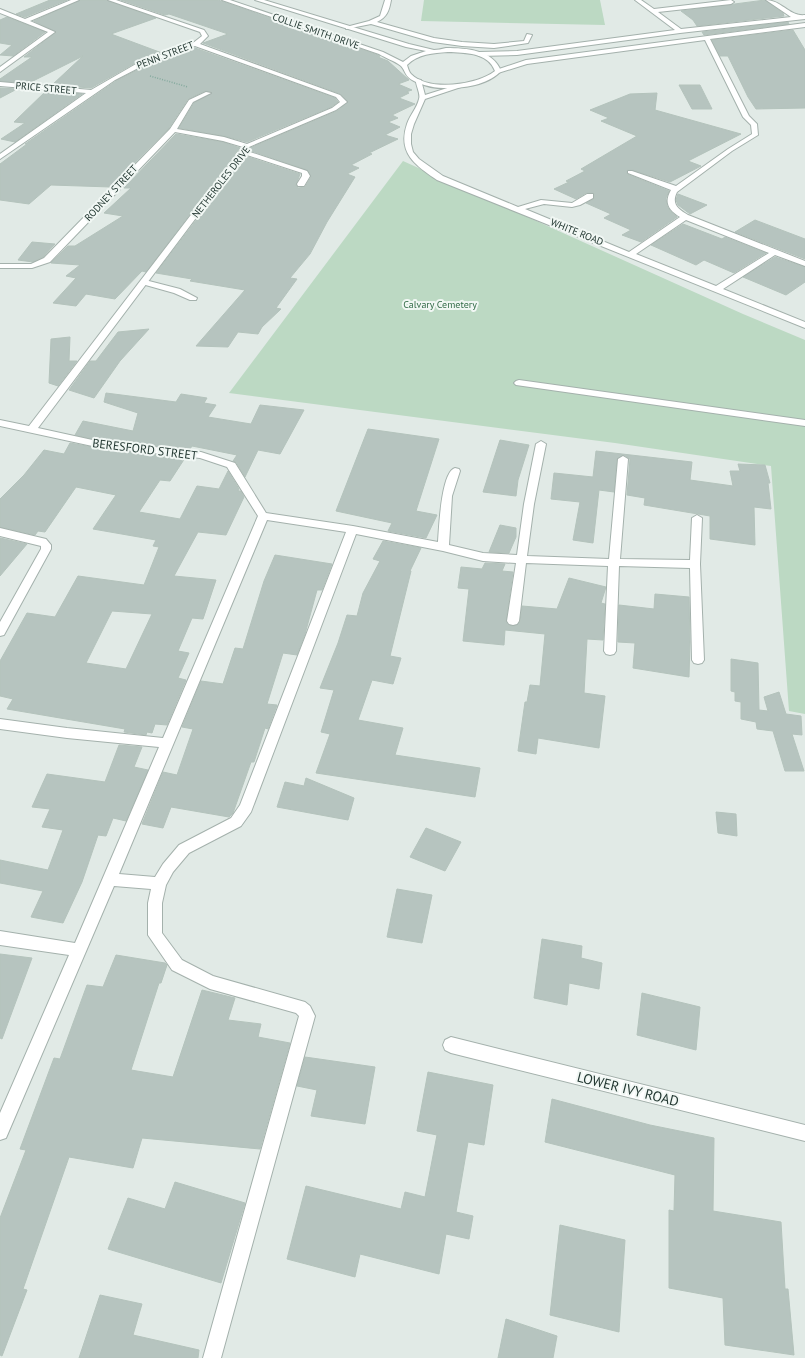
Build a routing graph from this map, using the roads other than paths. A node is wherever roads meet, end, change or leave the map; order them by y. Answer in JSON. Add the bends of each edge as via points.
{"nodes":[{"id":1,"x":76,"y":0,"type":"edge"},
{"id":2,"x":111,"y":0,"type":"edge"},
{"id":3,"x":225,"y":0,"type":"edge"},
{"id":4,"x":258,"y":0,"type":"edge"},
{"id":5,"x":388,"y":0,"type":"edge"},
{"id":6,"x":768,"y":0,"type":"edge"},
{"id":7,"x":639,"y":1,"type":"edge"},
{"id":8,"x":648,"y":1,"type":"edge"},
{"id":9,"x":731,"y":2,"type":"dead end"},
{"id":10,"x":0,"y":11,"type":"edge"},
{"id":11,"x":653,"y":11,"type":"junction"},
{"id":12,"x":805,"y":17,"type":"edge"},
{"id":13,"x":797,"y":18,"type":"junction"},
{"id":14,"x":26,"y":21,"type":"junction"},
{"id":15,"x":371,"y":22,"type":"junction"},
{"id":16,"x":805,"y":26,"type":"edge"},
{"id":17,"x":348,"y":28,"type":"junction"},
{"id":18,"x":680,"y":32,"type":"junction"},
{"id":19,"x":529,"y":35,"type":"dead end"},
{"id":20,"x":707,"y":38,"type":"junction"},
{"id":21,"x":195,"y":44,"type":"junction"},
{"id":22,"x":437,"y":51,"type":"junction"},
{"id":23,"x":480,"y":54,"type":"junction"},
{"id":24,"x":404,"y":65,"type":"junction"},
{"id":25,"x":0,"y":70,"type":"edge"},
{"id":26,"x":498,"y":71,"type":"junction"},
{"id":27,"x":418,"y":80,"type":"junction"},
{"id":28,"x":0,"y":84,"type":"edge"},
{"id":29,"x":459,"y":86,"type":"junction"},
{"id":30,"x":92,"y":92,"type":"junction"},
{"id":31,"x":208,"y":94,"type":"road end"},
{"id":32,"x":423,"y":98,"type":"junction"},
{"id":33,"x":172,"y":130,"type":"junction"},
{"id":34,"x":246,"y":149,"type":"junction"},
{"id":35,"x":0,"y":157,"type":"edge"},
{"id":36,"x":630,"y":172,"type":"dead end"},
{"id":37,"x":301,"y":184,"type":"dead end"},
{"id":38,"x":676,"y":189,"type":"junction"},
{"id":39,"x":590,"y":196,"type":"dead end"},
{"id":40,"x":519,"y":210,"type":"junction"},
{"id":41,"x":685,"y":217,"type":"junction"},
{"id":42,"x":775,"y":252,"type":"junction"},
{"id":43,"x":631,"y":254,"type":"junction"},
{"id":44,"x":805,"y":264,"type":"edge"},
{"id":45,"x":0,"y":266,"type":"edge"},
{"id":46,"x":145,"y":282,"type":"junction"},
{"id":47,"x":717,"y":289,"type":"junction"},
{"id":48,"x":193,"y":298,"type":"dead end"},
{"id":49,"x":805,"y":325,"type":"edge"},
{"id":50,"x":519,"y":383,"type":"dead end"},
{"id":51,"x":0,"y":423,"type":"edge"},
{"id":52,"x":805,"y":423,"type":"edge"},
{"id":53,"x":32,"y":429,"type":"junction"},
{"id":54,"x":541,"y":444,"type":"dead end"},
{"id":55,"x":623,"y":459,"type":"dead end"},
{"id":56,"x":455,"y":471,"type":"dead end"},
{"id":57,"x":263,"y":516,"type":"junction"},
{"id":58,"x":697,"y":518,"type":"dead end"},
{"id":59,"x":353,"y":529,"type":"junction"},
{"id":60,"x":0,"y":532,"type":"edge"},
{"id":61,"x":443,"y":547,"type":"junction"},
{"id":62,"x":522,"y":560,"type":"junction"},
{"id":63,"x":614,"y":563,"type":"junction"},
{"id":64,"x":695,"y":564,"type":"junction"},
{"id":65,"x":513,"y":621,"type":"dead end"},
{"id":66,"x":0,"y":632,"type":"edge"},
{"id":67,"x":610,"y":651,"type":"dead end"},
{"id":68,"x":698,"y":660,"type":"dead end"},
{"id":69,"x":0,"y":724,"type":"edge"},
{"id":70,"x":167,"y":743,"type":"junction"},
{"id":71,"x":110,"y":879,"type":"junction"},
{"id":72,"x":159,"y":884,"type":"junction"},
{"id":73,"x":0,"y":938,"type":"edge"},
{"id":74,"x":79,"y":950,"type":"junction"},
{"id":75,"x":451,"y":1044,"type":"dead end"},
{"id":76,"x":0,"y":1132,"type":"edge"},
{"id":77,"x":805,"y":1133,"type":"edge"},
{"id":78,"x":212,"y":1358,"type":"edge"}],
"edges":[{"from":1,"to":14,"type":"street"},
{"from":2,"to":21,"type":"street","name":"PENN STREET","via":[[202,31],[205,36]]},
{"from":3,"to":24,"type":"street","name":"COLLIE SMITH DRIVE","via":[[381,53]]},
{"from":4,"to":17,"type":"street","name":"COLLIE SMITH DRIVE"},
{"from":5,"to":15,"type":"street","via":[[385,15]]},
{"from":6,"to":13,"type":"street"},
{"from":7,"to":8,"type":"street"},
{"from":7,"to":11,"type":"street"},
{"from":9,"to":11,"type":"street"},
{"from":10,"to":14,"type":"street"},
{"from":11,"to":18,"type":"street"},
{"from":12,"to":13,"type":"street"},
{"from":13,"to":18,"type":"street"},
{"from":14,"to":25,"type":"street","via":[[52,32]]},
{"from":15,"to":17,"type":"street"},
{"from":15,"to":19,"type":"street","via":[[433,40],[462,44],[516,44],[526,42]]},
{"from":16,"to":20,"type":"street"},
{"from":17,"to":22,"type":"street","name":"COLLIE SMITH DRIVE","via":[[408,46]]},
{"from":18,"to":23,"type":"street","via":[[517,53]]},
{"from":20,"to":26,"type":"street","via":[[526,62]]},
{"from":20,"to":38,"type":"street","via":[[746,117],[754,124],[755,135]]},
{"from":21,"to":30,"type":"street","name":"PENN STREET","via":[[144,62]]},
{"from":21,"to":34,"type":"street","name":"NETHEROLES DRIVE","via":[[338,96],[344,102]]},
{"from":22,"to":23,"type":"street","via":[[459,50]]},
{"from":22,"to":24,"type":"street","via":[[412,57]]},
{"from":23,"to":26,"type":"street","via":[[497,64]]},
{"from":24,"to":27,"type":"street","via":[[404,70],[409,76]]},
{"from":26,"to":29,"type":"street","via":[[485,81]]},
{"from":27,"to":29,"type":"street","via":[[430,84]]},
{"from":27,"to":32,"type":"street"},
{"from":28,"to":30,"type":"street","name":"PRICE STREET"},
{"from":29,"to":32,"type":"street"},
{"from":30,"to":35,"type":"street","name":"PENN STREET"},
{"from":31,"to":33,"type":"street","name":"RODNEY STREET","via":[[190,101]]},
{"from":32,"to":40,"type":"street","name":"WHITE ROAD","via":[[406,136],[412,158],[440,178]]},
{"from":33,"to":34,"type":"street","via":[[224,139]]},
{"from":33,"to":45,"type":"street","name":"RODNEY STREET","via":[[47,260],[32,266]]},
{"from":34,"to":37,"type":"street","via":[[305,172],[306,176]]},
{"from":34,"to":46,"type":"street","name":"NETHEROLES DRIVE"},
{"from":36,"to":38,"type":"street"},
{"from":38,"to":41,"type":"street","via":[[670,199],[671,204]]},
{"from":39,"to":40,"type":"street","via":[[569,206],[544,202]]},
{"from":40,"to":43,"type":"street","name":"WHITE ROAD"},
{"from":41,"to":42,"type":"street"},
{"from":41,"to":43,"type":"street"},
{"from":42,"to":44,"type":"street"},
{"from":42,"to":47,"type":"street"},
{"from":43,"to":47,"type":"street","name":"WHITE ROAD"},
{"from":46,"to":48,"type":"street"},
{"from":46,"to":53,"type":"street","name":"NETHEROLES DRIVE"},
{"from":47,"to":49,"type":"street","name":"WHITE ROAD"},
{"from":50,"to":52,"type":"street"},
{"from":51,"to":53,"type":"street","name":"BERESFORD STREET"},
{"from":53,"to":57,"type":"street","name":"BERESFORD STREET","via":[[97,444],[201,456],[231,464]]},
{"from":54,"to":62,"type":"street","via":[[529,504]]},
{"from":55,"to":63,"type":"street"},
{"from":56,"to":61,"type":"street","via":[[448,496]]},
{"from":57,"to":59,"type":"street"},
{"from":57,"to":70,"type":"street"},
{"from":58,"to":64,"type":"street"},
{"from":59,"to":61,"type":"street"},
{"from":59,"to":72,"type":"street","via":[[246,808],[236,822],[184,849]]},
{"from":60,"to":66,"type":"street","via":[[46,545]]},
{"from":61,"to":62,"type":"street","via":[[483,557]]},
{"from":62,"to":63,"type":"street"},
{"from":62,"to":65,"type":"street"},
{"from":63,"to":64,"type":"street"},
{"from":63,"to":67,"type":"street"},
{"from":64,"to":68,"type":"street"},
{"from":69,"to":70,"type":"street"},
{"from":70,"to":71,"type":"street"},
{"from":71,"to":72,"type":"street"},
{"from":71,"to":74,"type":"street"},
{"from":72,"to":78,"type":"street","via":[[155,903],[155,935],[176,965],[210,982],[300,1007],[307,1016]]},
{"from":73,"to":74,"type":"street"},
{"from":74,"to":76,"type":"street"},
{"from":75,"to":77,"type":"street","name":"LOWER IVY ROAD"}]}
